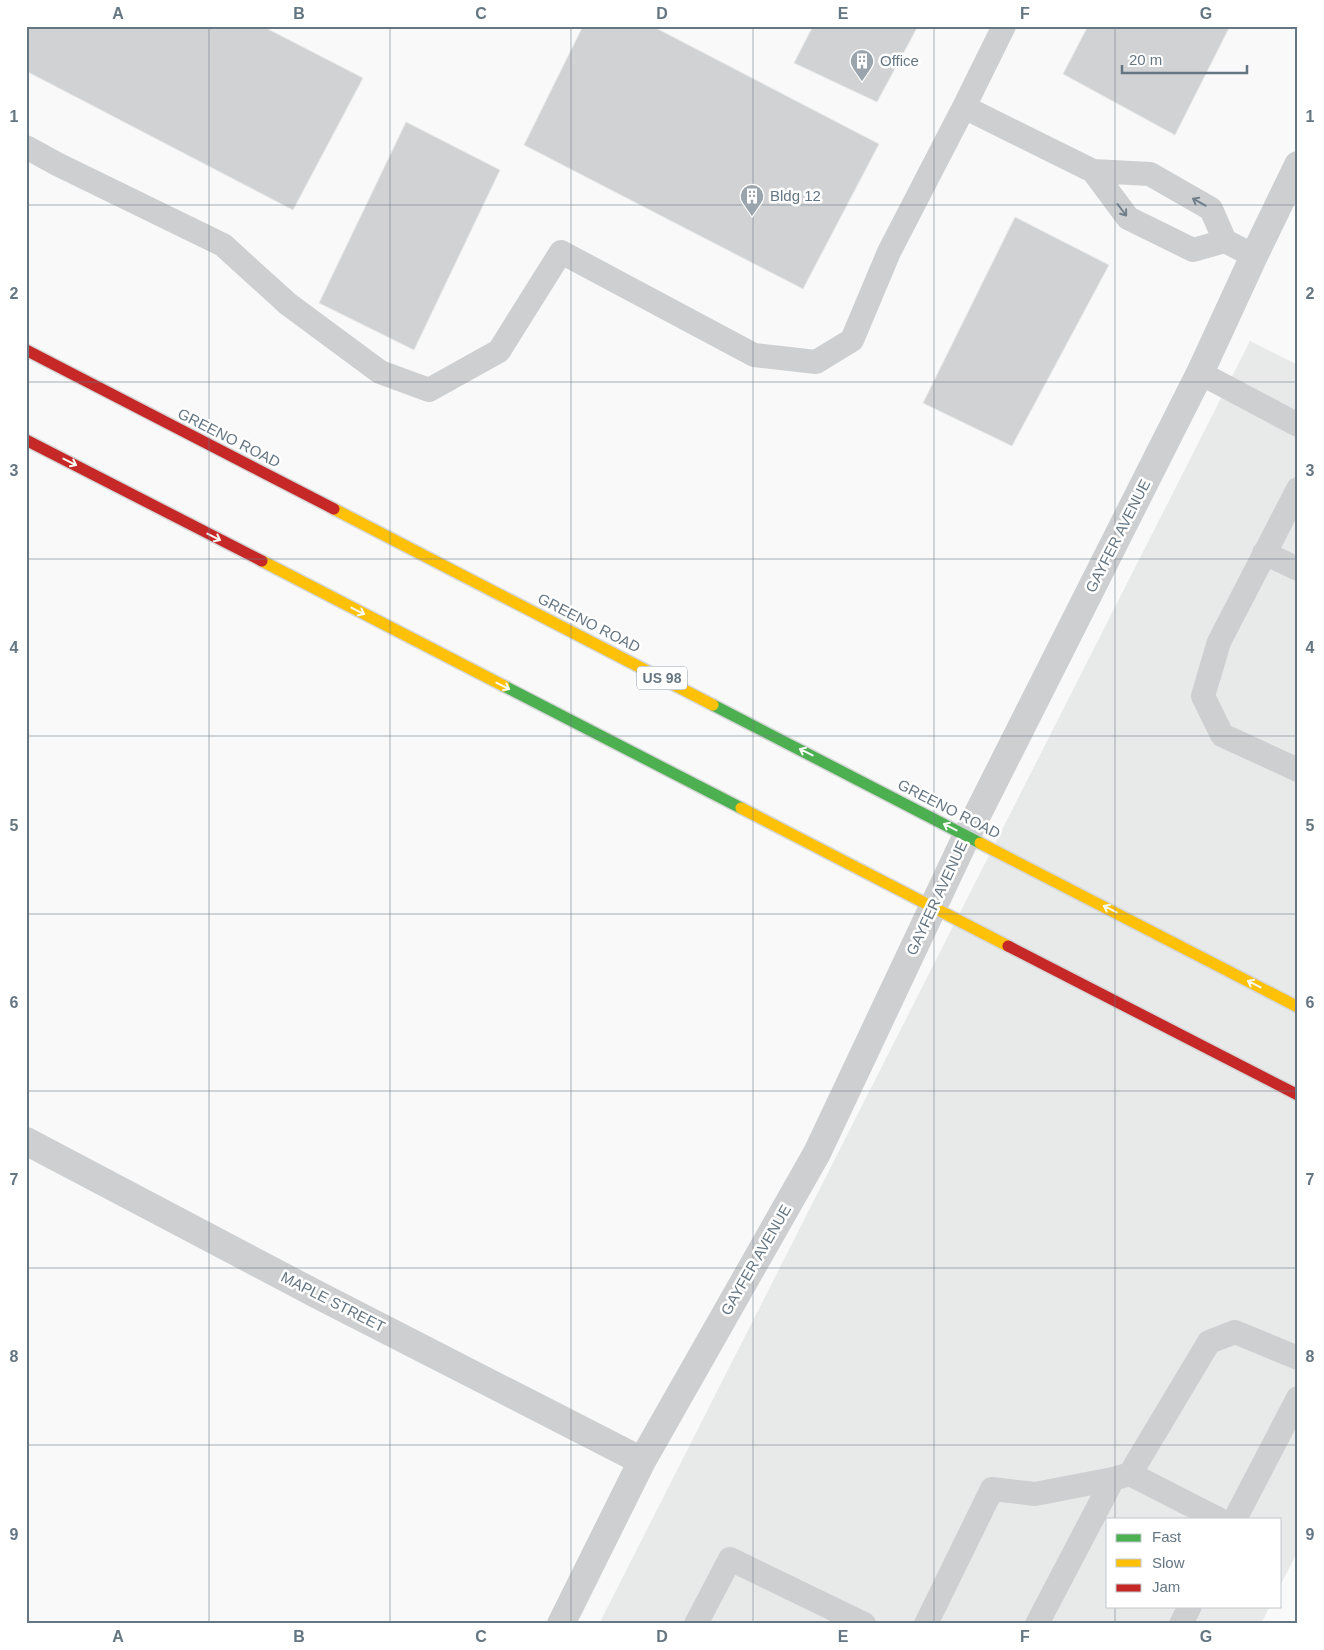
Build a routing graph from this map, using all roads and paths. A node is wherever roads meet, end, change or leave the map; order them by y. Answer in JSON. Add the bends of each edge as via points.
{"nodes":[{"id":1,"x":1004,"y":26,"type":"edge"},
{"id":2,"x":964,"y":107,"type":"junction"},
{"id":3,"x":26,"y":147,"type":"edge"},
{"id":4,"x":1298,"y":165,"type":"edge"},
{"id":5,"x":1093,"y":171,"type":"junction"},
{"id":6,"x":1225,"y":241,"type":"junction"},
{"id":7,"x":1254,"y":256,"type":"junction"},
{"id":8,"x":26,"y":350,"type":"edge"},
{"id":9,"x":1200,"y":372,"type":"junction"},
{"id":10,"x":1298,"y":425,"type":"edge"},
{"id":11,"x":26,"y":440,"type":"edge"},
{"id":12,"x":1298,"y":489,"type":"edge"},
{"id":13,"x":1264,"y":553,"type":"junction"},
{"id":14,"x":1298,"y":569,"type":"edge"},
{"id":15,"x":1298,"y":770,"type":"edge"},
{"id":16,"x":967,"y":835,"type":"junction"},
{"id":17,"x":933,"y":908,"type":"junction"},
{"id":18,"x":1298,"y":1007,"type":"edge"},
{"id":19,"x":1298,"y":1095,"type":"edge"},
{"id":20,"x":26,"y":1141,"type":"edge"},
{"id":21,"x":1298,"y":1358,"type":"edge"},
{"id":22,"x":1298,"y":1398,"type":"edge"},
{"id":23,"x":642,"y":1461,"type":"junction"},
{"id":24,"x":1122,"y":1476,"type":"junction"},
{"id":25,"x":1216,"y":1518,"type":"edge"},
{"id":26,"x":1236,"y":1518,"type":"edge"},
{"id":27,"x":1189,"y":1608,"type":"edge"},
{"id":28,"x":561,"y":1624,"type":"edge"},
{"id":29,"x":696,"y":1624,"type":"edge"},
{"id":30,"x":864,"y":1624,"type":"edge"},
{"id":31,"x":926,"y":1624,"type":"edge"},
{"id":32,"x":1037,"y":1624,"type":"edge"},
{"id":33,"x":1181,"y":1624,"type":"edge"}],
"edges":[{"from":1,"to":2,"type":"lane"},
{"from":2,"to":3,"type":"lane","via":[[889,252],[852,340],[816,362],[754,355],[561,252],[499,350],[428,390],[380,372],[288,304],[223,245]]},
{"from":2,"to":5,"type":"lane"},
{"from":4,"to":7,"type":"street","name":"GAYFER AVENUE"},
{"from":6,"to":5,"type":"lane","one_way":true,"via":[[1212,209],[1150,174]]},
{"from":5,"to":6,"type":"lane","one_way":true,"via":[[1128,218],[1193,250]]},
{"from":6,"to":7,"type":"lane"},
{"from":7,"to":9,"type":"street","name":"GAYFER AVENUE"},
{"from":16,"to":8,"type":"main road","name":"GREENO ROAD","number":"US 98","one_way":true},
{"from":9,"to":10,"type":"lane"},
{"from":9,"to":16,"type":"street","name":"GAYFER AVENUE"},
{"from":11,"to":17,"type":"main road","one_way":true},
{"from":12,"to":13,"type":"lane"},
{"from":13,"to":14,"type":"lane"},
{"from":13,"to":15,"type":"lane","via":[[1219,642],[1203,696],[1222,735]]},
{"from":16,"to":17,"type":"street","name":"GAYFER AVENUE"},
{"from":18,"to":16,"type":"main road","name":"GREENO ROAD","number":"US 98","one_way":true},
{"from":17,"to":19,"type":"main road"},
{"from":17,"to":23,"type":"street","name":"GAYFER AVENUE","via":[[817,1153]]},
{"from":20,"to":23,"type":"street","name":"MAPLE STREET"},
{"from":21,"to":24,"type":"lane","via":[[1235,1332],[1210,1342]]},
{"from":22,"to":26,"type":"lane"},
{"from":23,"to":28,"type":"street","name":"GAYFER AVENUE"},
{"from":24,"to":25,"type":"lane"},
{"from":24,"to":31,"type":"lane","via":[[1036,1494],[992,1489]]},
{"from":24,"to":32,"type":"lane"},
{"from":27,"to":33,"type":"lane"},
{"from":29,"to":30,"type":"lane","via":[[730,1558]]}]}
